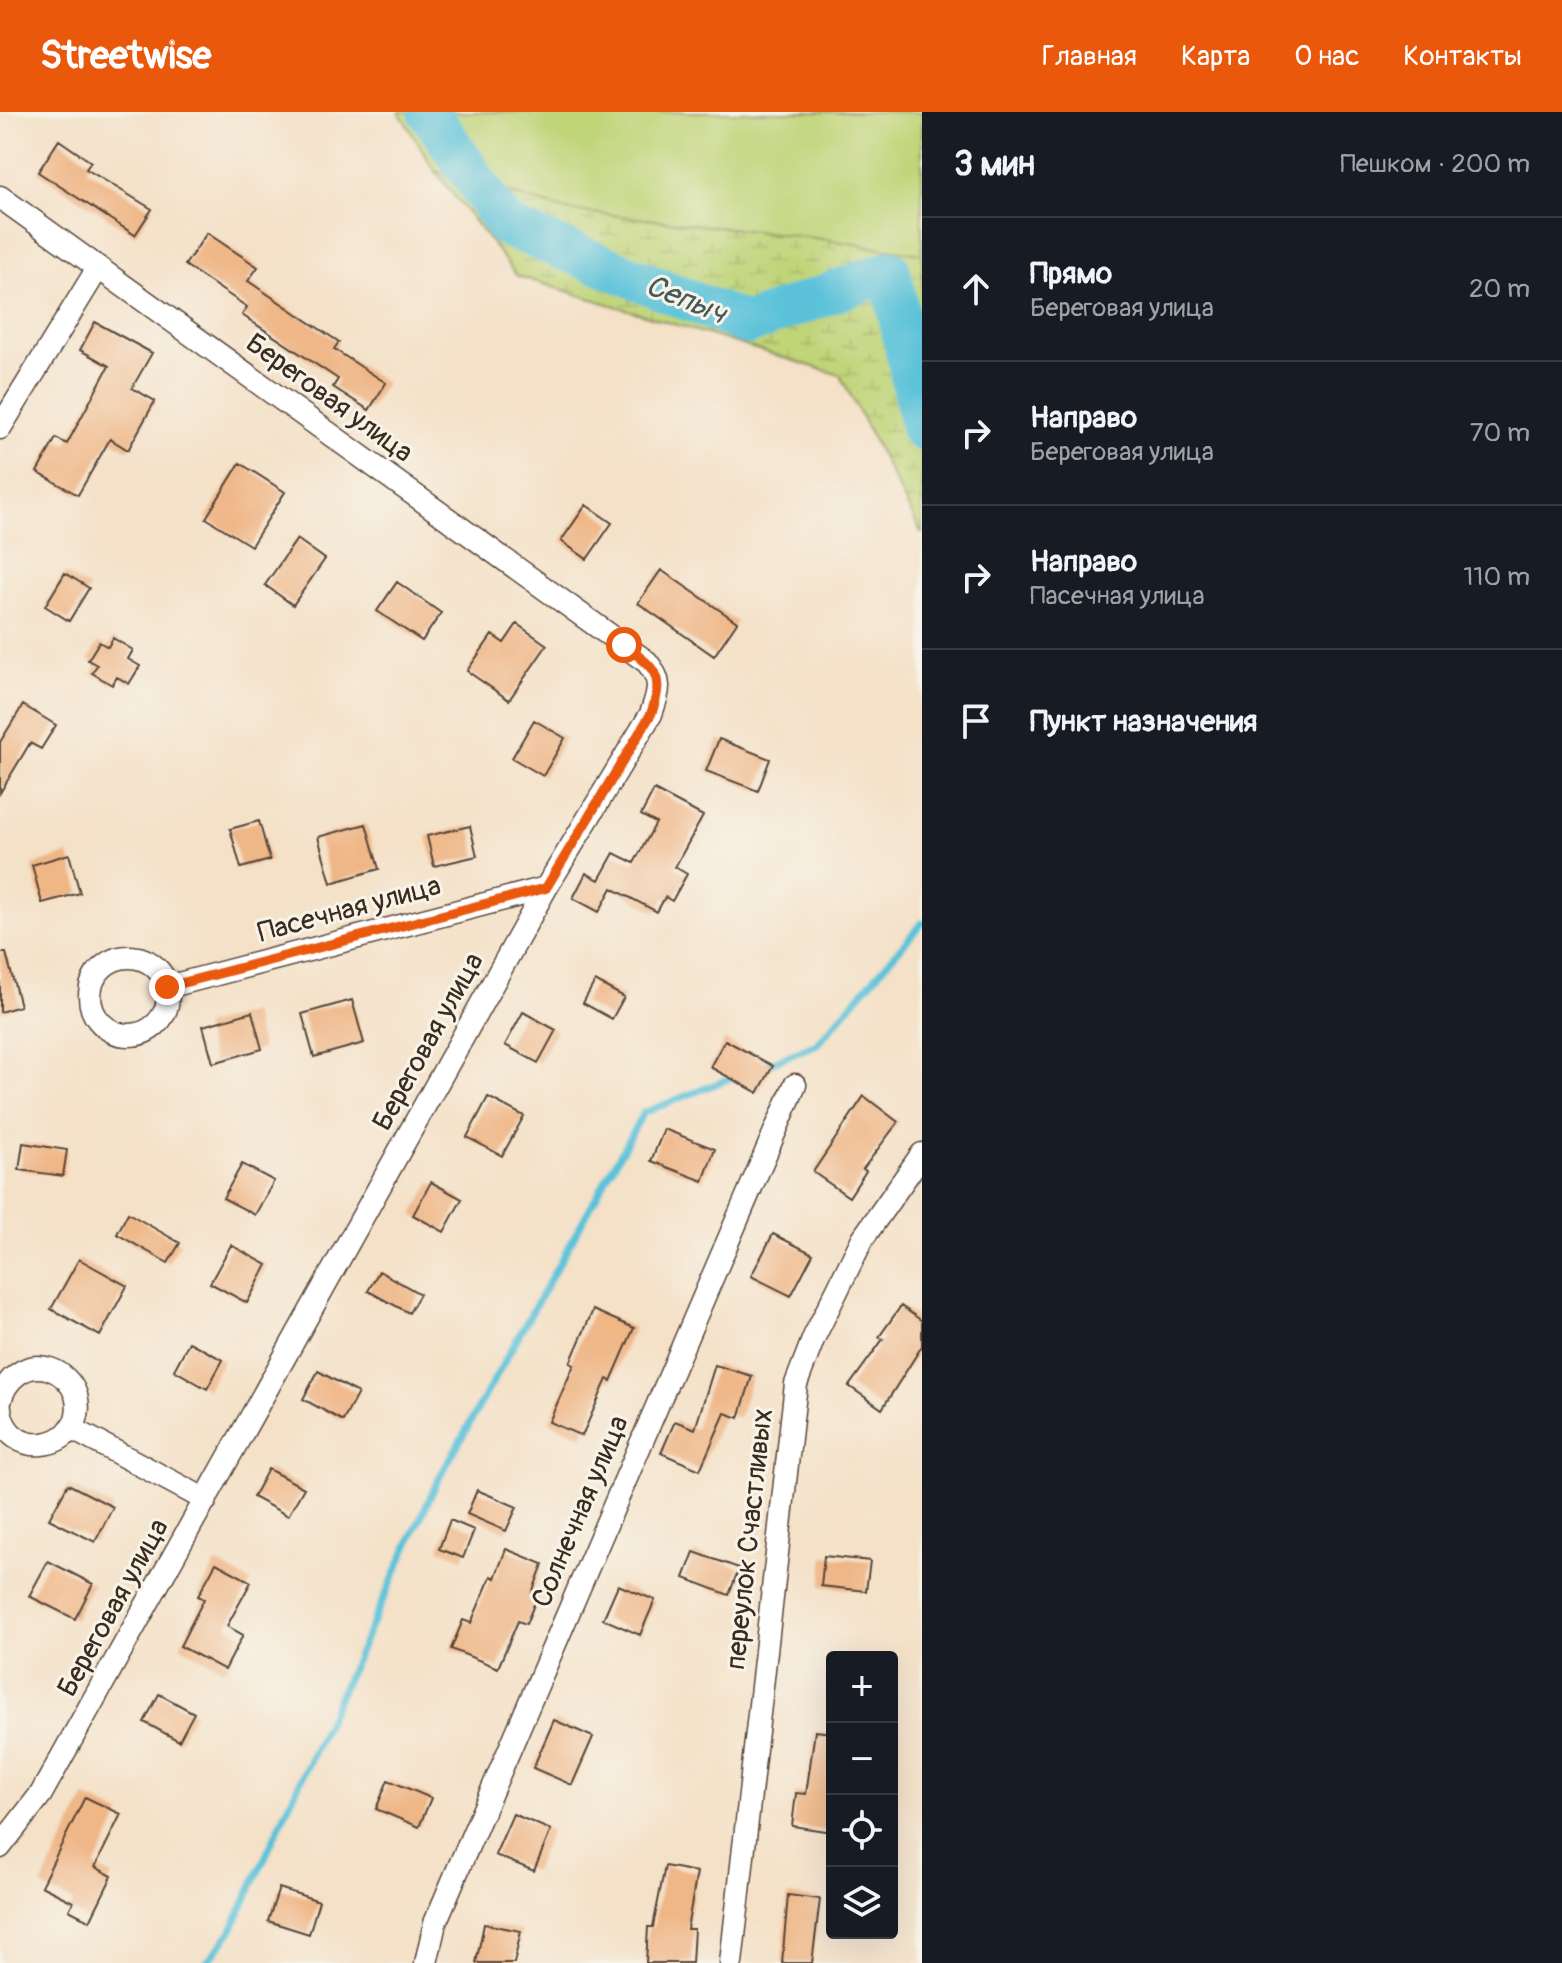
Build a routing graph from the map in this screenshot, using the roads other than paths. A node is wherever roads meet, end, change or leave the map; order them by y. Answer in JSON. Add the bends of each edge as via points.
{"nodes":[{"id":1,"x":0,"y":197,"type":"edge"},
{"id":2,"x":98,"y":268,"type":"junction"},
{"id":3,"x":0,"y":428,"type":"edge"},
{"id":4,"x":546,"y":888,"type":"junction"},
{"id":5,"x":167,"y":987,"type":"dead end"},
{"id":6,"x":795,"y":1085,"type":"dead end"},
{"id":7,"x":922,"y":1154,"type":"edge"},
{"id":8,"x":0,"y":1402,"type":"edge"},
{"id":9,"x":0,"y":1408,"type":"edge"},
{"id":10,"x":71,"y":1428,"type":"junction"},
{"id":11,"x":206,"y":1500,"type":"junction"},
{"id":12,"x":0,"y":1847,"type":"edge"},
{"id":13,"x":426,"y":1963,"type":"edge"},
{"id":14,"x":731,"y":1963,"type":"edge"}],
"edges":[{"from":1,"to":2,"type":"street","name":"Береговая улица"},
{"from":2,"to":3,"type":"street"},
{"from":2,"to":4,"type":"street","name":"Береговая улица","via":[[624,645],[657,675],[659,691],[651,714]]},
{"from":4,"to":5,"type":"street","name":"Пасечная улица"},
{"from":4,"to":11,"type":"street","name":"Береговая улица"},
{"from":6,"to":13,"type":"street","name":"Солнечная улица","via":[[435,1923]]},
{"from":7,"to":14,"type":"street","name":"переулок Счастливых","via":[[863,1238],[796,1384]]},
{"from":8,"to":10,"type":"street","via":[[6,1384],[22,1371],[51,1369],[74,1389],[77,1409]]},
{"from":9,"to":10,"type":"street","via":[[9,1432],[26,1443],[46,1444]]},
{"from":10,"to":11,"type":"street"},
{"from":11,"to":12,"type":"street","name":"Береговая улица","via":[[41,1794]]}]}
